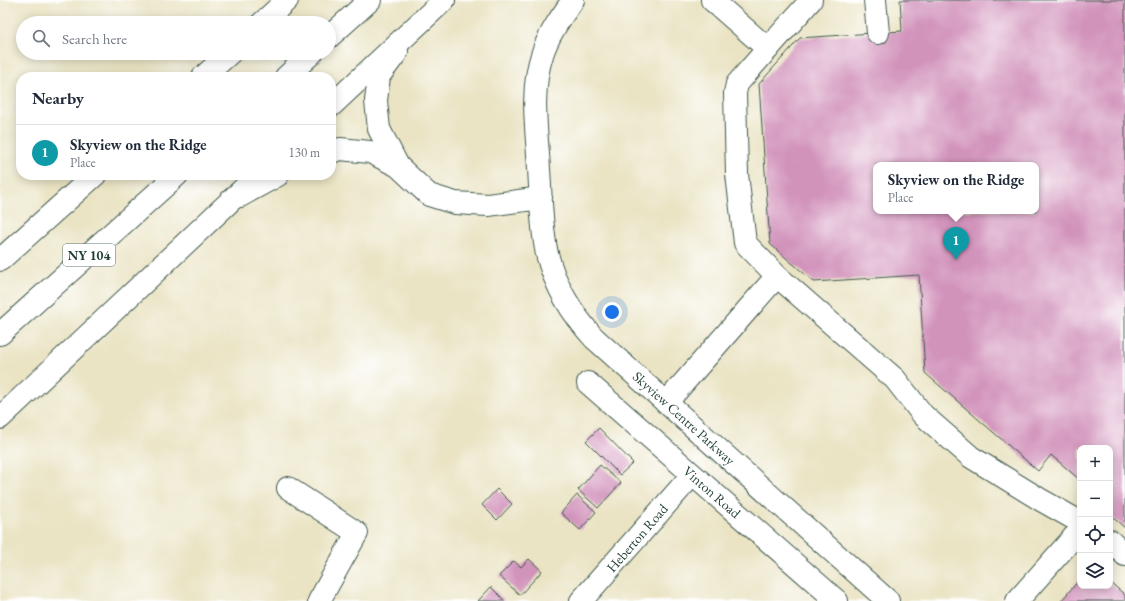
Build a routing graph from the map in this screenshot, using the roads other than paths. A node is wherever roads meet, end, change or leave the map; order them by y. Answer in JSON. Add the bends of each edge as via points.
{"nodes":[{"id":1,"x":287,"y":0,"type":"edge"},
{"id":2,"x":370,"y":0,"type":"edge"},
{"id":3,"x":444,"y":0,"type":"edge"},
{"id":4,"x":573,"y":0,"type":"edge"},
{"id":5,"x":712,"y":0,"type":"edge"},
{"id":6,"x":810,"y":0,"type":"edge"},
{"id":7,"x":875,"y":0,"type":"edge"},
{"id":8,"x":270,"y":16,"type":"edge"},
{"id":9,"x":414,"y":28,"type":"junction"},
{"id":10,"x":336,"y":31,"type":"edge"},
{"id":11,"x":878,"y":33,"type":"dead end"},
{"id":12,"x":768,"y":49,"type":"junction"},
{"id":13,"x":222,"y":60,"type":"edge"},
{"id":14,"x":304,"y":60,"type":"edge"},
{"id":15,"x":209,"y":72,"type":"edge"},
{"id":16,"x":291,"y":72,"type":"edge"},
{"id":17,"x":336,"y":101,"type":"edge"},
{"id":18,"x":336,"y":150,"type":"edge"},
{"id":19,"x":398,"y":166,"type":"junction"},
{"id":20,"x":88,"y":180,"type":"edge"},
{"id":21,"x":172,"y":180,"type":"edge"},
{"id":22,"x":253,"y":180,"type":"edge"},
{"id":23,"x":269,"y":180,"type":"edge"},
{"id":24,"x":541,"y":198,"type":"junction"},
{"id":25,"x":229,"y":203,"type":"junction"},
{"id":26,"x":131,"y":217,"type":"junction"},
{"id":27,"x":0,"y":260,"type":"edge"},
{"id":28,"x":777,"y":276,"type":"junction"},
{"id":29,"x":0,"y":334,"type":"edge"},
{"id":30,"x":0,"y":350,"type":"edge"},
{"id":31,"x":588,"y":383,"type":"dead end"},
{"id":32,"x":666,"y":403,"type":"junction"},
{"id":33,"x":0,"y":418,"type":"edge"},
{"id":34,"x":692,"y":475,"type":"junction"},
{"id":35,"x":288,"y":488,"type":"dead end"},
{"id":36,"x":1077,"y":520,"type":"edge"},
{"id":37,"x":1077,"y":533,"type":"edge"},
{"id":38,"x":1113,"y":544,"type":"edge"},
{"id":39,"x":1125,"y":554,"type":"edge"},
{"id":40,"x":319,"y":601,"type":"edge"},
{"id":41,"x":581,"y":601,"type":"edge"},
{"id":42,"x":837,"y":601,"type":"edge"},
{"id":43,"x":888,"y":601,"type":"edge"},
{"id":44,"x":1017,"y":601,"type":"edge"}],
"edges":[{"from":1,"to":8,"type":"main road"},
{"from":2,"to":10,"type":"main road"},
{"from":3,"to":9,"type":"main road"},
{"from":4,"to":24,"type":"main road","name":"Skyview Centre Parkway","via":[[557,23],[542,55],[535,95]]},
{"from":5,"to":12,"type":"main road"},
{"from":6,"to":12,"type":"main road"},
{"from":7,"to":11,"type":"main road"},
{"from":9,"to":17,"type":"main road"},
{"from":9,"to":19,"type":"main road","via":[[380,76],[376,101],[379,129]]},
{"from":12,"to":28,"type":"main road","via":[[737,84],[735,132],[745,243]]},
{"from":13,"to":15,"type":"main road"},
{"from":14,"to":16,"type":"main road"},
{"from":18,"to":19,"type":"main road","via":[[370,152]]},
{"from":19,"to":24,"type":"main road","via":[[429,195],[456,202],[488,205]]},
{"from":20,"to":27,"type":"main road"},
{"from":21,"to":26,"type":"main road","number":"NY 104"},
{"from":22,"to":25,"type":"main road"},
{"from":23,"to":25,"type":"main road"},
{"from":24,"to":32,"type":"main road","name":"Skyview Centre Parkway","via":[[547,254],[558,286],[573,312],[594,338]]},
{"from":25,"to":33,"type":"main road"},
{"from":26,"to":29,"type":"main road","number":"NY 104"},
{"from":26,"to":30,"type":"main road"},
{"from":28,"to":32,"type":"main road"},
{"from":28,"to":36,"type":"main road","via":[[895,379],[923,414],[971,458]]},
{"from":31,"to":34,"type":"main road","name":"Vinton Road"},
{"from":32,"to":43,"type":"main road","name":"Skyview Centre Parkway"},
{"from":34,"to":41,"type":"main road","name":"Heberton Road"},
{"from":34,"to":42,"type":"main road","name":"Vinton Road"},
{"from":35,"to":40,"type":"main road","via":[[357,533]]},
{"from":37,"to":44,"type":"main road"},
{"from":38,"to":39,"type":"main road"}]}
